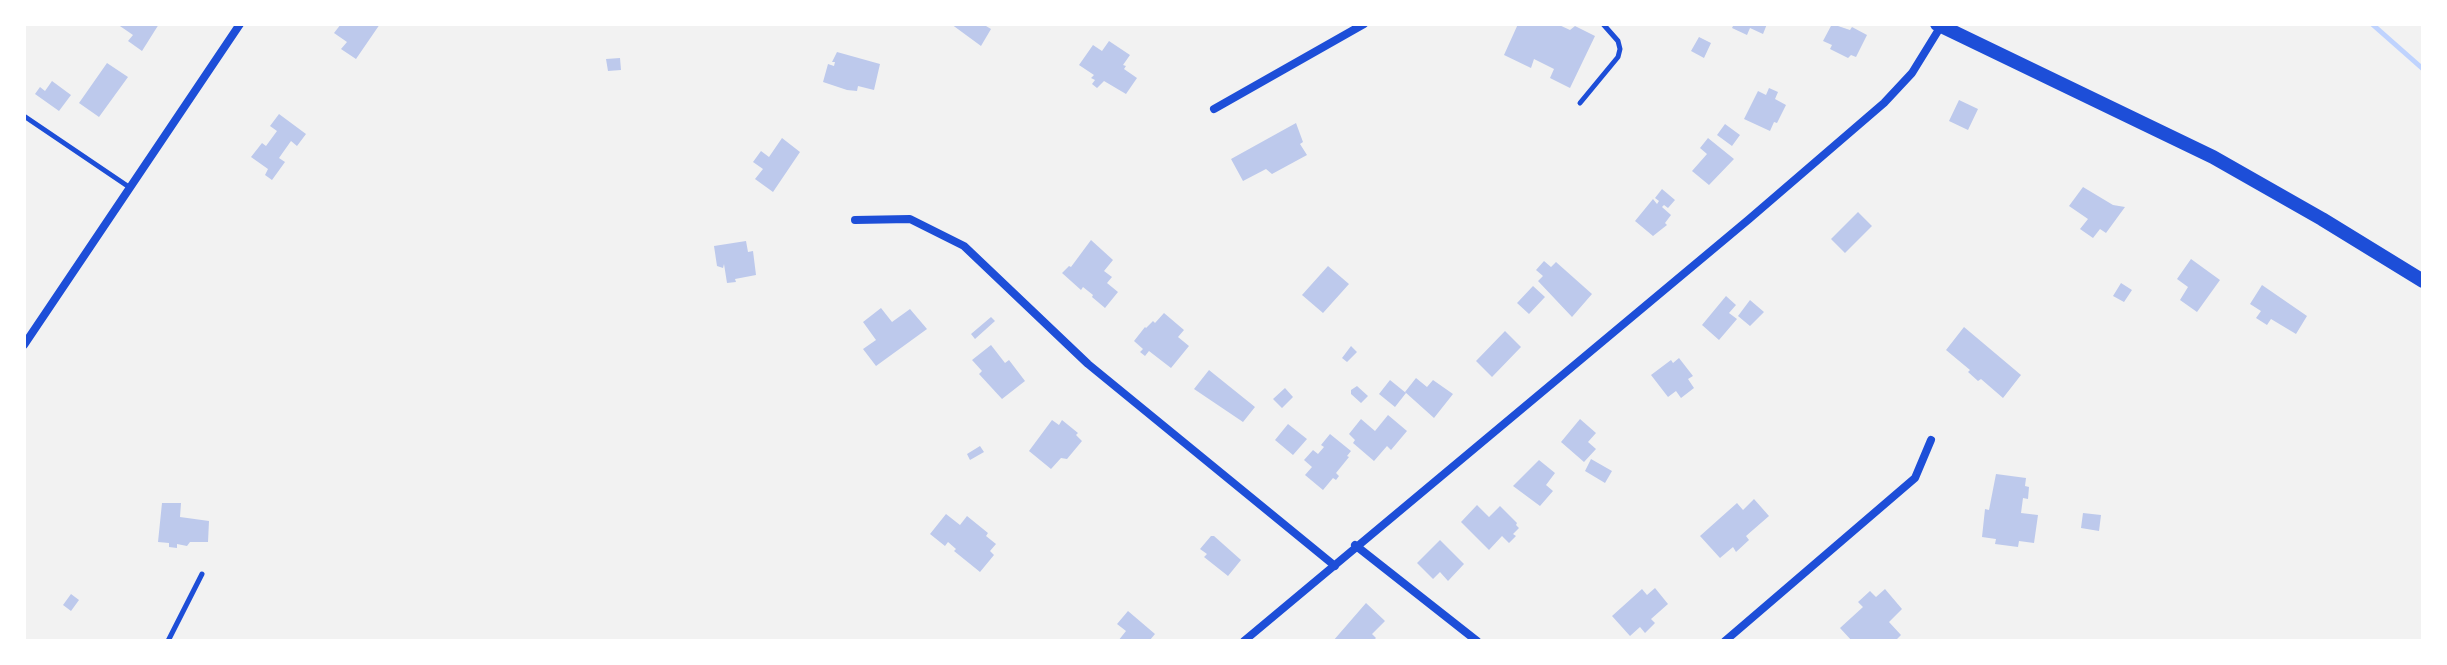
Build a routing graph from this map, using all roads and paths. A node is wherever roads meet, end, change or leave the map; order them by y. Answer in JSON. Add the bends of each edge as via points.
{"nodes":[{"id":1,"x":240,"y":24,"type":"edge"},
{"id":2,"x":1364,"y":24,"type":"edge"},
{"id":3,"x":1603,"y":24,"type":"edge"},
{"id":4,"x":1939,"y":25,"type":"edge"},
{"id":5,"x":1580,"y":103,"type":"dead end"},
{"id":6,"x":1214,"y":109,"type":"dead end"},
{"id":7,"x":24,"y":116,"type":"edge"},
{"id":8,"x":129,"y":187,"type":"junction"},
{"id":9,"x":855,"y":220,"type":"dead end"},
{"id":10,"x":2423,"y":281,"type":"edge"},
{"id":11,"x":24,"y":345,"type":"edge"},
{"id":12,"x":1931,"y":440,"type":"dead end"},
{"id":13,"x":1355,"y":545,"type":"junction"},
{"id":14,"x":1335,"y":566,"type":"junction"},
{"id":15,"x":202,"y":574,"type":"dead end"},
{"id":16,"x":168,"y":641,"type":"edge"},
{"id":17,"x":1244,"y":641,"type":"edge"},
{"id":18,"x":1477,"y":641,"type":"edge"},
{"id":19,"x":1725,"y":641,"type":"edge"}],
"edges":[{"from":1,"to":8,"type":"street"},
{"from":2,"to":6,"type":"street"},
{"from":3,"to":5,"type":"lane","via":[[1618,41],[1618,57]]},
{"from":4,"to":10,"type":"main road","via":[[2213,157]]},
{"from":4,"to":13,"type":"street","via":[[1912,73],[1884,103]]},
{"from":7,"to":8,"type":"lane"},
{"from":8,"to":11,"type":"street"},
{"from":9,"to":14,"type":"street","via":[[910,219],[964,246],[1088,364]]},
{"from":12,"to":19,"type":"street","via":[[1915,478]]},
{"from":13,"to":14,"type":"street"},
{"from":13,"to":18,"type":"street"},
{"from":14,"to":17,"type":"street"},
{"from":15,"to":16,"type":"lane"}]}
